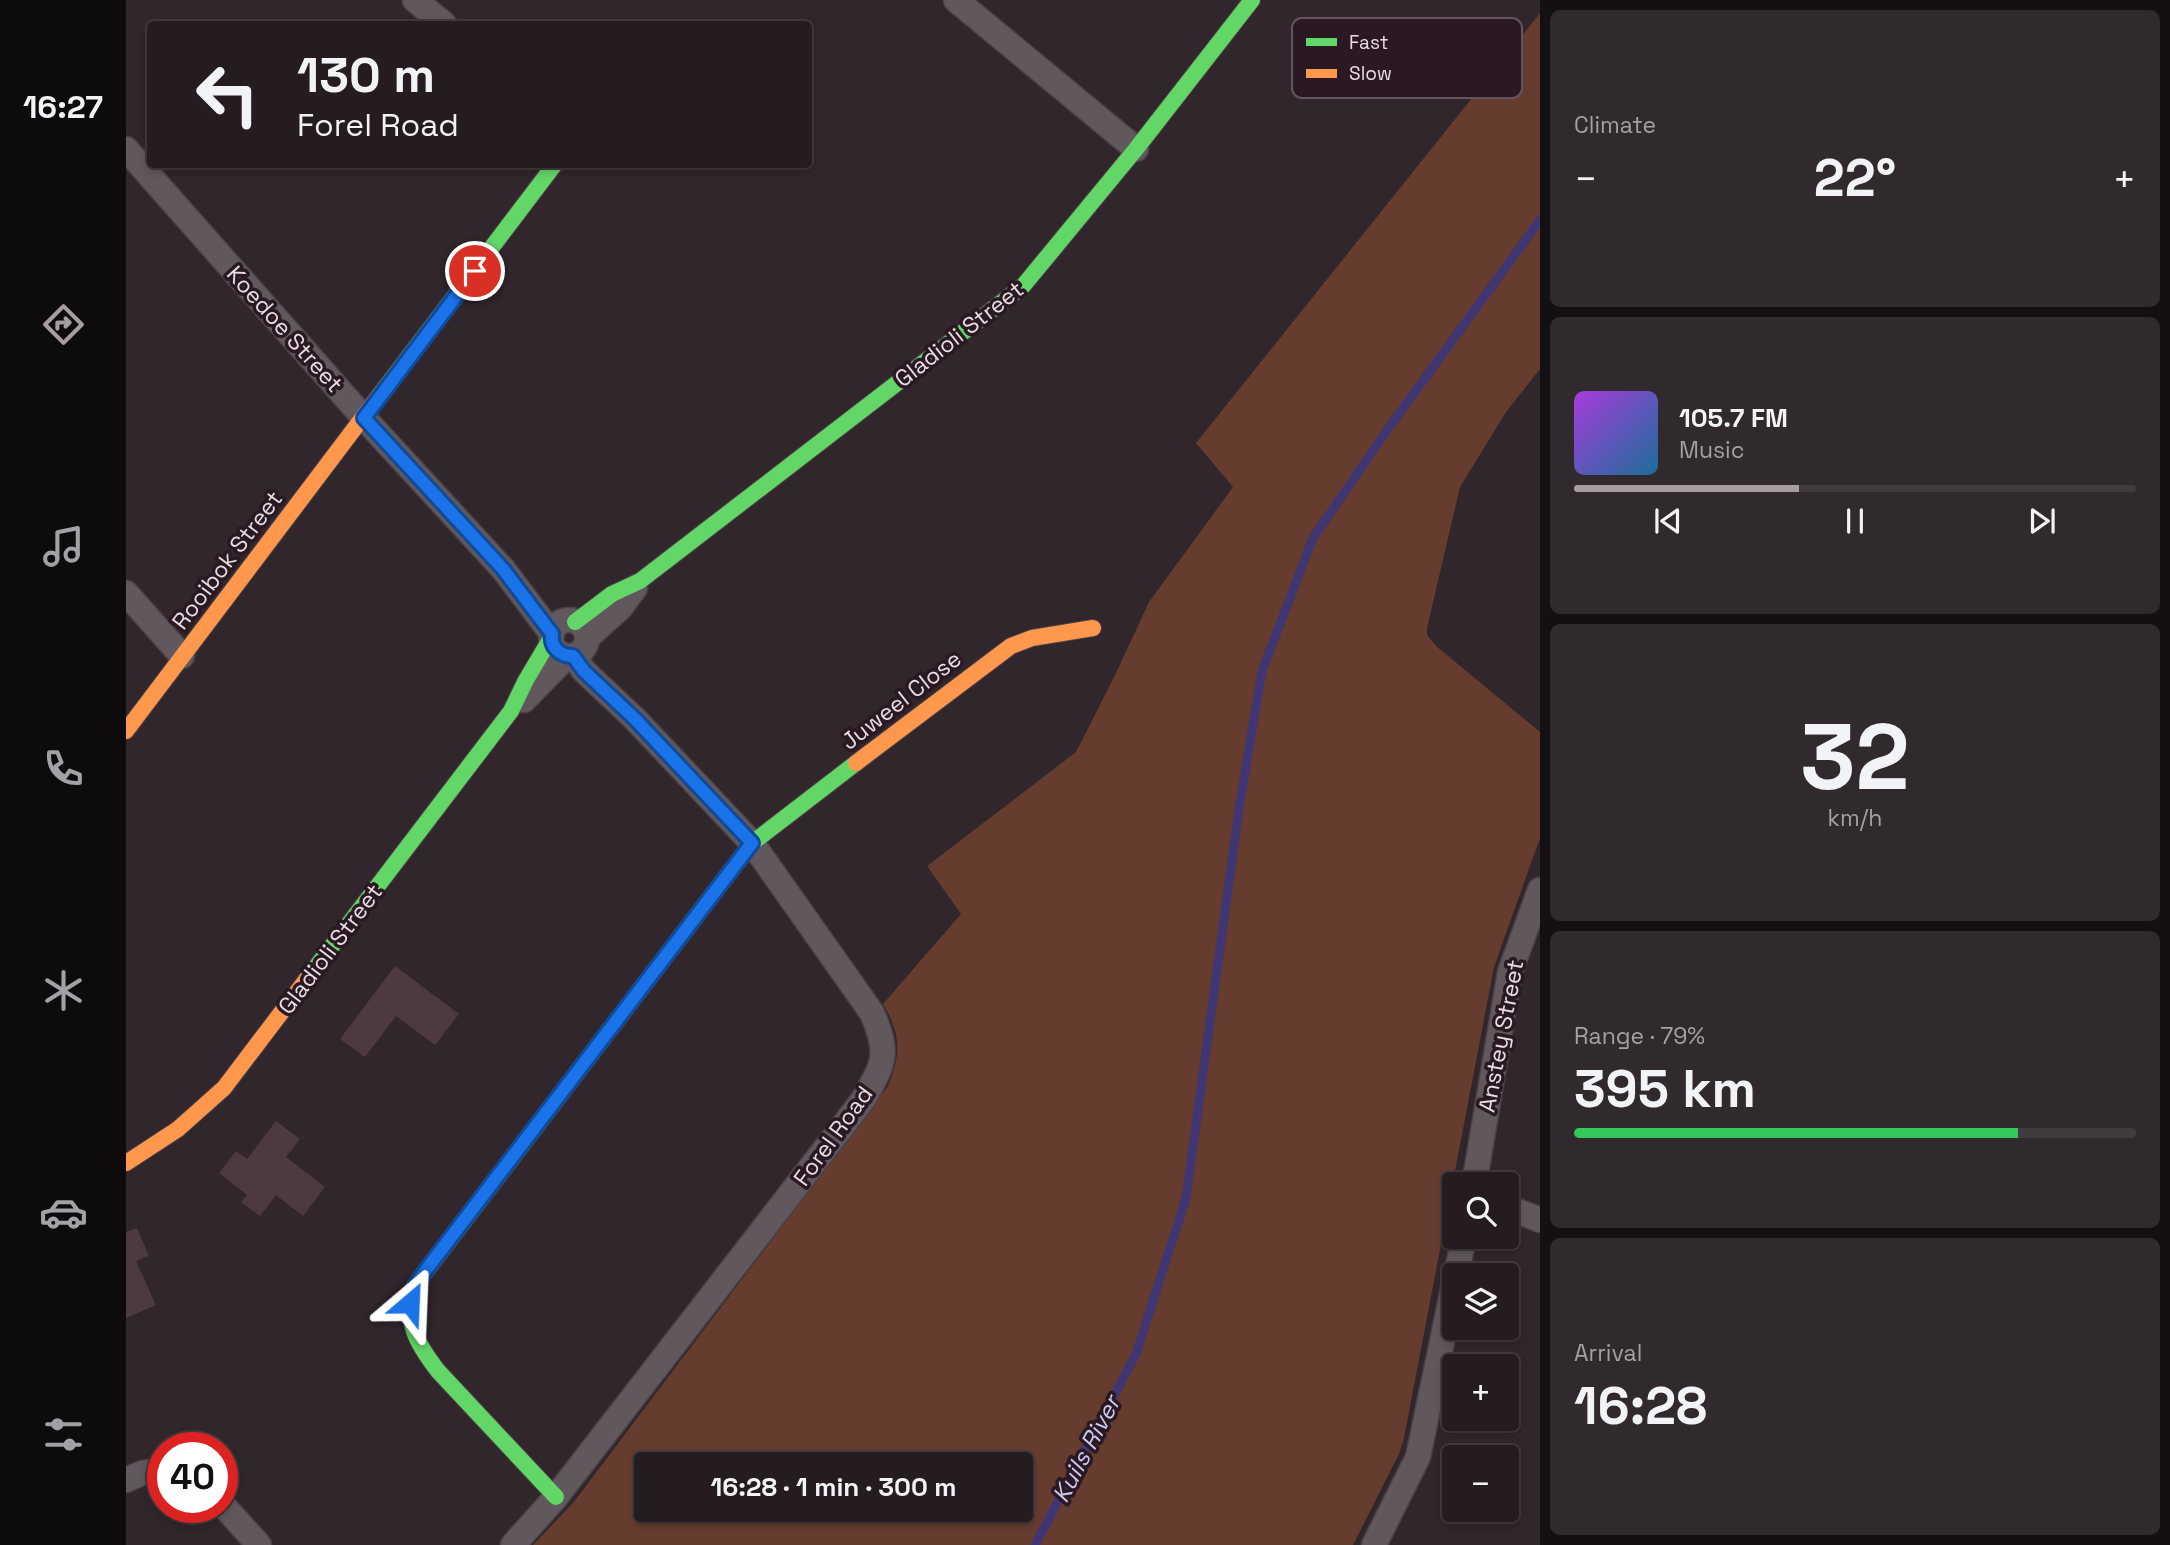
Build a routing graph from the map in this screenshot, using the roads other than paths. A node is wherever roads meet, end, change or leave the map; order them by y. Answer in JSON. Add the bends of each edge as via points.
{"nodes":[{"id":1,"x":415,"y":0,"type":"edge"},
{"id":2,"x":956,"y":0,"type":"edge"},
{"id":3,"x":1252,"y":0,"type":"edge"},
{"id":4,"x":440,"y":21,"type":"edge"},
{"id":5,"x":126,"y":149,"type":"edge"},
{"id":6,"x":1136,"y":149,"type":"junction"},
{"id":7,"x":552,"y":168,"type":"edge"},
{"id":8,"x":364,"y":418,"type":"junction"},
{"id":9,"x":640,"y":581,"type":"joint"},
{"id":10,"x":126,"y":593,"type":"edge"},
{"id":11,"x":1094,"y":628,"type":"dead end"},
{"id":12,"x":570,"y":638,"type":"junction"},
{"id":13,"x":182,"y":656,"type":"junction"},
{"id":14,"x":511,"y":711,"type":"joint"},
{"id":15,"x":126,"y":731,"type":"edge"},
{"id":16,"x":752,"y":843,"type":"junction"},
{"id":17,"x":1540,"y":890,"type":"edge"},
{"id":18,"x":126,"y":1163,"type":"edge"},
{"id":19,"x":1476,"y":1172,"type":"edge"},
{"id":20,"x":1519,"y":1212,"type":"edge"},
{"id":21,"x":1540,"y":1220,"type":"edge"},
{"id":22,"x":1443,"y":1340,"type":"edge"},
{"id":23,"x":147,"y":1473,"type":"edge"},
{"id":24,"x":126,"y":1480,"type":"edge"},
{"id":25,"x":556,"y":1497,"type":"junction"},
{"id":26,"x":238,"y":1522,"type":"edge"},
{"id":27,"x":259,"y":1545,"type":"edge"},
{"id":28,"x":513,"y":1545,"type":"edge"},
{"id":29,"x":1374,"y":1545,"type":"edge"}],
"edges":[{"from":1,"to":4,"type":"street"},
{"from":2,"to":6,"type":"street"},
{"from":3,"to":6,"type":"street","name":"Gladioli Street"},
{"from":5,"to":8,"type":"street","name":"Koedoe Street"},
{"from":6,"to":9,"type":"street","name":"Gladioli Street","via":[[1023,286]]},
{"from":7,"to":8,"type":"street","name":"Rooibok Street"},
{"from":8,"to":12,"type":"street","name":"Koedoe Street"},
{"from":8,"to":13,"type":"street","name":"Rooibok Street"},
{"from":9,"to":12,"type":"street","name":"Gladioli Street","via":[[621,607]]},
{"from":10,"to":13,"type":"street"},
{"from":11,"to":16,"type":"street","name":"Juweel Close","via":[[1011,646]]},
{"from":12,"to":14,"type":"street","name":"Gladioli Street","via":[[536,690]]},
{"from":12,"to":16,"type":"street","name":"Forel Road","via":[[584,671]]},
{"from":13,"to":15,"type":"street","name":"Rooibok Street"},
{"from":14,"to":18,"type":"street","name":"Gladioli Street","via":[[224,1088],[168,1138]]},
{"from":16,"to":25,"type":"street","name":"Forel Road","via":[[872,1013],[882,1035],[879,1069],[863,1100]]},
{"from":16,"to":25,"type":"street","name":"Juweel Close","via":[[414,1287],[409,1317],[421,1350]]},
{"from":17,"to":19,"type":"street","name":"Anstey Street","via":[[1510,972]]},
{"from":20,"to":21,"type":"street"},
{"from":22,"to":29,"type":"street","via":[[1419,1457]]},
{"from":23,"to":24,"type":"street"},
{"from":25,"to":28,"type":"street","name":"Forel Road"},
{"from":26,"to":27,"type":"street"}]}
